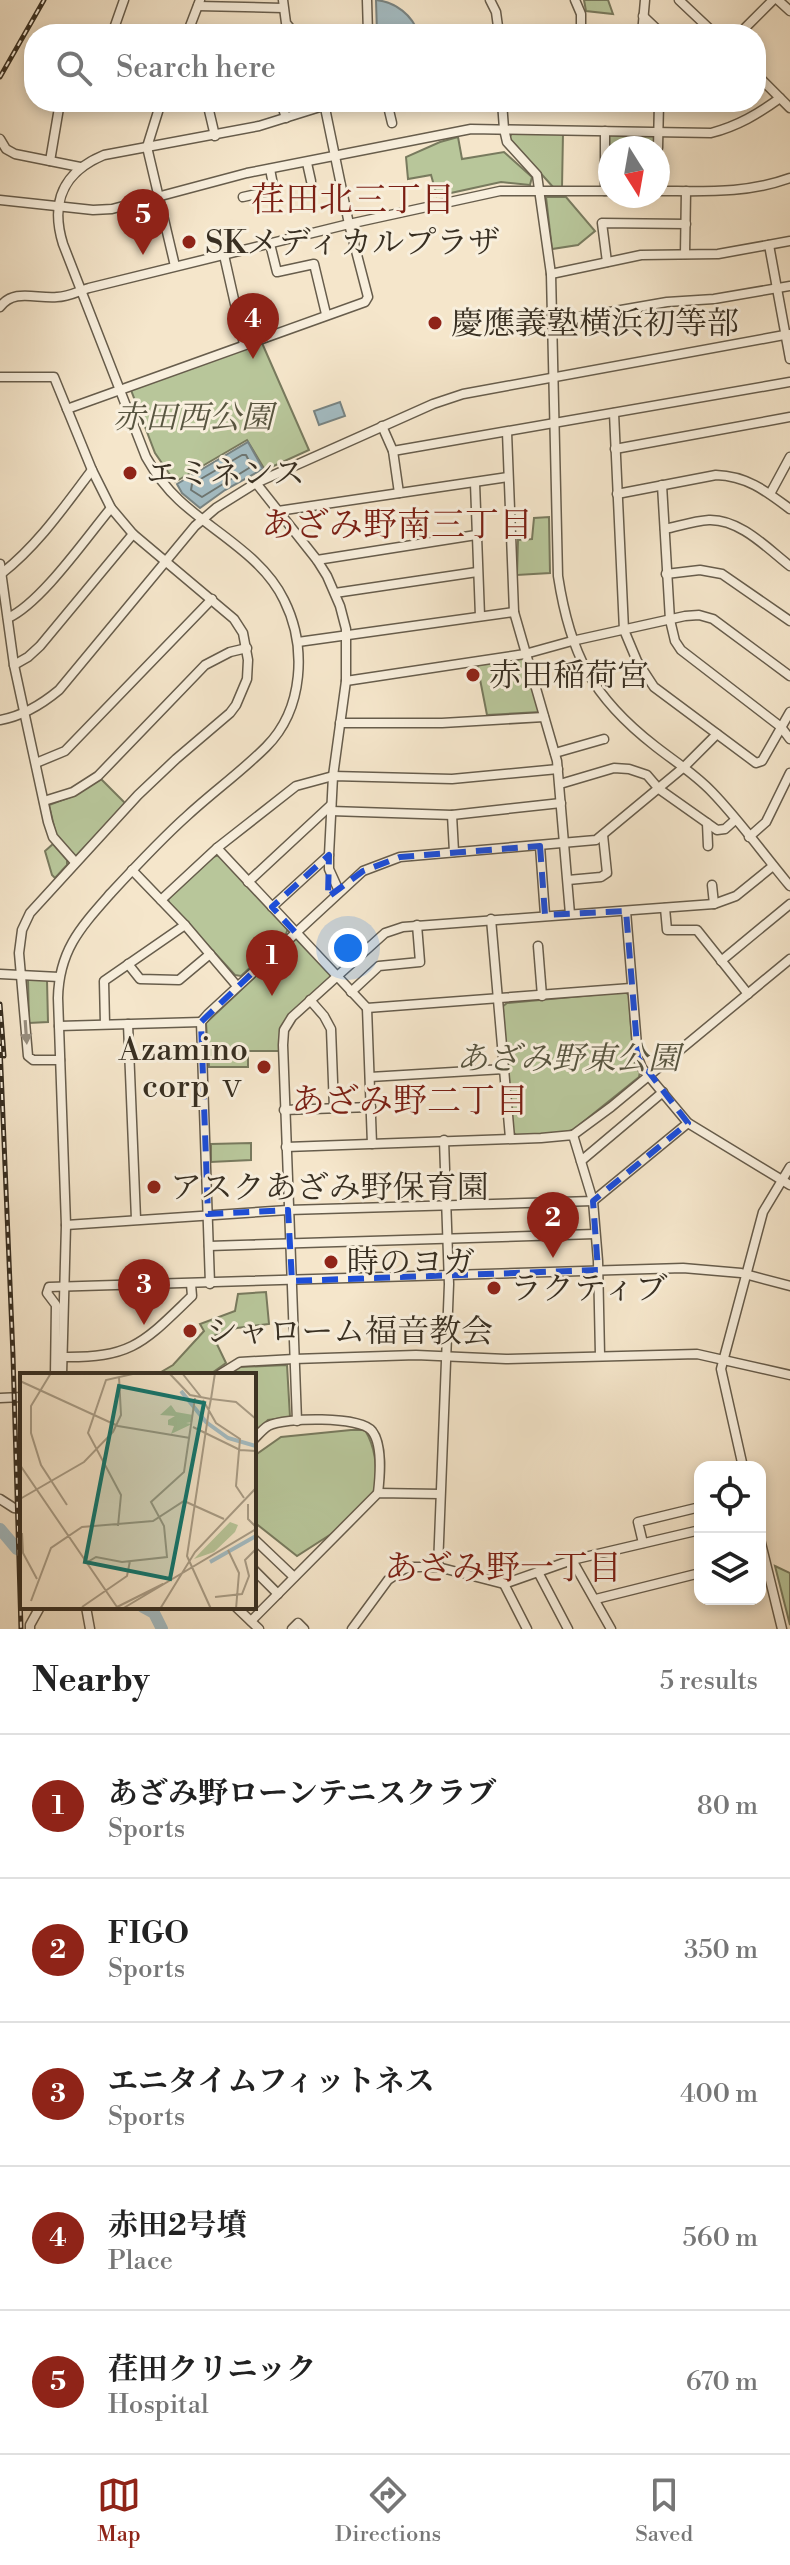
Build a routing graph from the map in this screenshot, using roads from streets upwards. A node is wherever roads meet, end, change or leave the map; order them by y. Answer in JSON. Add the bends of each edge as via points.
{"nodes":[{"id":1,"x":124,"y":0,"type":"edge"},
{"id":2,"x":367,"y":0,"type":"edge"},
{"id":3,"x":490,"y":0,"type":"edge"},
{"id":4,"x":575,"y":0,"type":"edge"},
{"id":5,"x":645,"y":0,"type":"edge"},
{"id":6,"x":679,"y":0,"type":"edge"},
{"id":7,"x":776,"y":0,"type":"edge"},
{"id":8,"x":199,"y":3,"type":"edge"},
{"id":9,"x":283,"y":4,"type":"edge"},
{"id":10,"x":790,"y":11,"type":"edge"},
{"id":11,"x":643,"y":16,"type":"junction"},
{"id":12,"x":116,"y":24,"type":"edge"},
{"id":13,"x":191,"y":24,"type":"edge"},
{"id":14,"x":287,"y":24,"type":"edge"},
{"id":15,"x":366,"y":24,"type":"edge"},
{"id":16,"x":498,"y":24,"type":"edge"},
{"id":17,"x":581,"y":24,"type":"edge"},
{"id":18,"x":643,"y":24,"type":"edge"},
{"id":19,"x":651,"y":24,"type":"edge"},
{"id":20,"x":704,"y":24,"type":"edge"},
{"id":21,"x":750,"y":24,"type":"edge"},
{"id":22,"x":766,"y":84,"type":"edge"},
{"id":23,"x":780,"y":98,"type":"junction"},
{"id":24,"x":766,"y":108,"type":"edge"},
{"id":25,"x":790,"y":108,"type":"edge"},
{"id":26,"x":58,"y":112,"type":"edge"},
{"id":27,"x":158,"y":112,"type":"edge"},
{"id":28,"x":209,"y":112,"type":"edge"},
{"id":29,"x":284,"y":112,"type":"edge"},
{"id":30,"x":302,"y":112,"type":"edge"},
{"id":31,"x":326,"y":112,"type":"edge"},
{"id":32,"x":389,"y":112,"type":"edge"},
{"id":33,"x":503,"y":112,"type":"edge"},
{"id":34,"x":659,"y":112,"type":"edge"},
{"id":35,"x":760,"y":112,"type":"edge"},
{"id":36,"x":286,"y":118,"type":"junction"},
{"id":37,"x":392,"y":123,"type":"dead end"},
{"id":38,"x":504,"y":129,"type":"junction"},
{"id":39,"x":605,"y":131,"type":"junction"},
{"id":40,"x":658,"y":132,"type":"junction"},
{"id":41,"x":215,"y":136,"type":"junction"},
{"id":42,"x":605,"y":136,"type":"edge"},
{"id":43,"x":658,"y":136,"type":"edge"},
{"id":44,"x":0,"y":139,"type":"edge"},
{"id":45,"x":147,"y":147,"type":"junction"},
{"id":46,"x":335,"y":158,"type":"junction"},
{"id":47,"x":50,"y":161,"type":"junction"},
{"id":48,"x":307,"y":163,"type":"junction"},
{"id":49,"x":80,"y":167,"type":"junction"},
{"id":50,"x":270,"y":169,"type":"junction"},
{"id":51,"x":311,"y":181,"type":"dead end"},
{"id":52,"x":789,"y":181,"type":"edge"},
{"id":53,"x":540,"y":191,"type":"junction"},
{"id":54,"x":598,"y":191,"type":"edge"},
{"id":55,"x":670,"y":191,"type":"edge"},
{"id":56,"x":686,"y":191,"type":"junction"},
{"id":57,"x":158,"y":197,"type":"junction"},
{"id":58,"x":243,"y":197,"type":"dead end"},
{"id":59,"x":0,"y":200,"type":"edge"},
{"id":60,"x":59,"y":205,"type":"junction"},
{"id":61,"x":349,"y":224,"type":"junction"},
{"id":62,"x":686,"y":224,"type":"junction"},
{"id":63,"x":790,"y":241,"type":"edge"},
{"id":64,"x":270,"y":244,"type":"junction"},
{"id":65,"x":769,"y":245,"type":"junction"},
{"id":66,"x":685,"y":254,"type":"junction"},
{"id":67,"x":224,"y":255,"type":"junction"},
{"id":68,"x":607,"y":262,"type":"junction"},
{"id":69,"x":175,"y":266,"type":"junction"},
{"id":70,"x":551,"y":274,"type":"junction"},
{"id":71,"x":790,"y":286,"type":"edge"},
{"id":72,"x":777,"y":288,"type":"junction"},
{"id":73,"x":81,"y":290,"type":"junction"},
{"id":74,"x":0,"y":307,"type":"edge"},
{"id":75,"x":326,"y":314,"type":"junction"},
{"id":76,"x":552,"y":322,"type":"junction"},
{"id":77,"x":788,"y":334,"type":"edge"},
{"id":78,"x":244,"y":344,"type":"junction"},
{"id":79,"x":790,"y":359,"type":"edge"},
{"id":80,"x":554,"y":375,"type":"junction"},
{"id":81,"x":0,"y":377,"type":"edge"},
{"id":82,"x":790,"y":382,"type":"edge"},
{"id":83,"x":120,"y":390,"type":"junction"},
{"id":84,"x":67,"y":409,"type":"junction"},
{"id":85,"x":614,"y":413,"type":"junction"},
{"id":86,"x":790,"y":417,"type":"edge"},
{"id":87,"x":554,"y":424,"type":"junction"},
{"id":88,"x":382,"y":426,"type":"junction"},
{"id":89,"x":507,"y":432,"type":"junction"},
{"id":90,"x":615,"y":449,"type":"junction"},
{"id":91,"x":393,"y":451,"type":"junction"},
{"id":92,"x":790,"y":457,"type":"edge"},
{"id":93,"x":92,"y":470,"type":"junction"},
{"id":94,"x":508,"y":477,"type":"junction"},
{"id":95,"x":256,"y":483,"type":"junction"},
{"id":96,"x":475,"y":483,"type":"junction"},
{"id":97,"x":662,"y":485,"type":"junction"},
{"id":98,"x":399,"y":493,"type":"junction"},
{"id":99,"x":617,"y":494,"type":"junction"},
{"id":100,"x":770,"y":494,"type":"junction"},
{"id":101,"x":111,"y":508,"type":"junction"},
{"id":102,"x":790,"y":509,"type":"edge"},
{"id":103,"x":278,"y":511,"type":"junction"},
{"id":104,"x":203,"y":519,"type":"junction"},
{"id":105,"x":665,"y":529,"type":"junction"},
{"id":106,"x":133,"y":534,"type":"junction"},
{"id":107,"x":476,"y":535,"type":"junction"},
{"id":108,"x":165,"y":560,"type":"junction"},
{"id":109,"x":317,"y":560,"type":"junction"},
{"id":110,"x":790,"y":566,"type":"edge"},
{"id":111,"x":1,"y":569,"type":"edge"},
{"id":112,"x":477,"y":572,"type":"junction"},
{"id":113,"x":666,"y":574,"type":"junction"},
{"id":114,"x":335,"y":593,"type":"junction"},
{"id":115,"x":212,"y":599,"type":"junction"},
{"id":116,"x":514,"y":612,"type":"junction"},
{"id":117,"x":480,"y":616,"type":"junction"},
{"id":118,"x":8,"y":618,"type":"junction"},
{"id":119,"x":670,"y":620,"type":"junction"},
{"id":120,"x":790,"y":621,"type":"edge"},
{"id":121,"x":624,"y":630,"type":"junction"},
{"id":122,"x":347,"y":636,"type":"junction"},
{"id":123,"x":572,"y":641,"type":"junction"},
{"id":124,"x":298,"y":642,"type":"junction"},
{"id":125,"x":247,"y":648,"type":"junction"},
{"id":126,"x":525,"y":654,"type":"junction"},
{"id":127,"x":14,"y":665,"type":"junction"},
{"id":128,"x":790,"y":676,"type":"edge"},
{"id":129,"x":346,"y":681,"type":"junction"},
{"id":130,"x":790,"y":712,"type":"edge"},
{"id":131,"x":25,"y":713,"type":"junction"},
{"id":132,"x":544,"y":717,"type":"junction"},
{"id":133,"x":0,"y":720,"type":"edge"},
{"id":134,"x":340,"y":723,"type":"junction"},
{"id":135,"x":781,"y":727,"type":"junction"},
{"id":136,"x":717,"y":734,"type":"junction"},
{"id":137,"x":604,"y":739,"type":"dead end"},
{"id":138,"x":790,"y":739,"type":"edge"},
{"id":139,"x":555,"y":753,"type":"junction"},
{"id":140,"x":36,"y":763,"type":"junction"},
{"id":141,"x":684,"y":767,"type":"junction"},
{"id":142,"x":558,"y":769,"type":"junction"},
{"id":143,"x":790,"y":773,"type":"edge"},
{"id":144,"x":333,"y":776,"type":"junction"},
{"id":145,"x":560,"y":784,"type":"junction"},
{"id":146,"x":659,"y":789,"type":"junction"},
{"id":147,"x":44,"y":801,"type":"junction"},
{"id":148,"x":561,"y":803,"type":"junction"},
{"id":149,"x":331,"y":808,"type":"junction"},
{"id":150,"x":452,"y":815,"type":"junction"},
{"id":151,"x":735,"y":820,"type":"junction"},
{"id":152,"x":707,"y":823,"type":"junction"},
{"id":153,"x":603,"y":835,"type":"junction"},
{"id":154,"x":749,"y":837,"type":"junction"},
{"id":155,"x":565,"y":844,"type":"junction"},
{"id":156,"x":540,"y":846,"type":"junction"},
{"id":157,"x":708,"y":846,"type":"dead end"},
{"id":158,"x":217,"y":848,"type":"junction"},
{"id":159,"x":454,"y":852,"type":"junction"},
{"id":160,"x":329,"y":855,"type":"junction"},
{"id":161,"x":75,"y":862,"type":"junction"},
{"id":162,"x":773,"y":866,"type":"junction"},
{"id":163,"x":132,"y":870,"type":"junction"},
{"id":164,"x":568,"y":880,"type":"junction"},
{"id":165,"x":248,"y":882,"type":"junction"},
{"id":166,"x":712,"y":885,"type":"dead end"},
{"id":167,"x":790,"y":886,"type":"edge"},
{"id":168,"x":339,"y":891,"type":"junction"},
{"id":169,"x":161,"y":900,"type":"junction"},
{"id":170,"x":714,"y":904,"type":"junction"},
{"id":171,"x":790,"y":904,"type":"edge"},
{"id":172,"x":272,"y":907,"type":"junction"},
{"id":173,"x":665,"y":908,"type":"junction"},
{"id":174,"x":626,"y":911,"type":"junction"},
{"id":175,"x":570,"y":914,"type":"junction"},
{"id":176,"x":545,"y":915,"type":"junction"},
{"id":177,"x":491,"y":919,"type":"junction"},
{"id":178,"x":185,"y":925,"type":"junction"},
{"id":179,"x":417,"y":925,"type":"junction"},
{"id":180,"x":295,"y":932,"type":"junction"},
{"id":181,"x":538,"y":946,"type":"dead end"},
{"id":182,"x":210,"y":954,"type":"junction"},
{"id":183,"x":790,"y":959,"type":"edge"},
{"id":184,"x":721,"y":961,"type":"junction"},
{"id":185,"x":128,"y":964,"type":"junction"},
{"id":186,"x":0,"y":974,"type":"edge"},
{"id":187,"x":20,"y":974,"type":"junction"},
{"id":188,"x":336,"y":976,"type":"junction"},
{"id":189,"x":59,"y":977,"type":"junction"},
{"id":190,"x":237,"y":986,"type":"junction"},
{"id":191,"x":631,"y":988,"type":"junction"},
{"id":192,"x":351,"y":992,"type":"junction"},
{"id":193,"x":748,"y":994,"type":"junction"},
{"id":194,"x":542,"y":996,"type":"junction"},
{"id":195,"x":498,"y":997,"type":"junction"},
{"id":196,"x":310,"y":1000,"type":"junction"},
{"id":197,"x":367,"y":1008,"type":"junction"},
{"id":198,"x":201,"y":1022,"type":"junction"},
{"id":199,"x":105,"y":1024,"type":"junction"},
{"id":200,"x":128,"y":1024,"type":"junction"},
{"id":201,"x":59,"y":1026,"type":"junction"},
{"id":202,"x":60,"y":1060,"type":"junction"},
{"id":203,"x":504,"y":1069,"type":"junction"},
{"id":204,"x":649,"y":1075,"type":"junction"},
{"id":205,"x":370,"y":1077,"type":"junction"},
{"id":206,"x":663,"y":1092,"type":"junction"},
{"id":207,"x":371,"y":1107,"type":"junction"},
{"id":208,"x":334,"y":1108,"type":"junction"},
{"id":209,"x":284,"y":1110,"type":"junction"},
{"id":210,"x":688,"y":1123,"type":"junction"},
{"id":211,"x":573,"y":1135,"type":"junction"},
{"id":212,"x":510,"y":1138,"type":"junction"},
{"id":213,"x":444,"y":1140,"type":"junction"},
{"id":214,"x":372,"y":1144,"type":"junction"},
{"id":215,"x":286,"y":1147,"type":"junction"},
{"id":216,"x":581,"y":1161,"type":"junction"},
{"id":217,"x":790,"y":1167,"type":"edge"},
{"id":218,"x":786,"y":1182,"type":"edge"},
{"id":219,"x":593,"y":1201,"type":"junction"},
{"id":220,"x":447,"y":1205,"type":"junction"},
{"id":221,"x":288,"y":1210,"type":"junction"},
{"id":222,"x":208,"y":1214,"type":"junction"},
{"id":223,"x":136,"y":1219,"type":"junction"},
{"id":224,"x":66,"y":1225,"type":"junction"},
{"id":225,"x":595,"y":1234,"type":"junction"},
{"id":226,"x":448,"y":1237,"type":"junction"},
{"id":227,"x":289,"y":1243,"type":"junction"},
{"id":228,"x":209,"y":1246,"type":"junction"},
{"id":229,"x":598,"y":1270,"type":"junction"},
{"id":230,"x":745,"y":1274,"type":"junction"},
{"id":231,"x":449,"y":1275,"type":"junction"},
{"id":232,"x":292,"y":1281,"type":"junction"},
{"id":233,"x":191,"y":1284,"type":"junction"},
{"id":234,"x":210,"y":1284,"type":"junction"},
{"id":235,"x":790,"y":1286,"type":"edge"},
{"id":236,"x":65,"y":1288,"type":"junction"},
{"id":237,"x":600,"y":1355,"type":"junction"},
{"id":238,"x":446,"y":1356,"type":"junction"},
{"id":239,"x":63,"y":1357,"type":"junction"},
{"id":240,"x":294,"y":1359,"type":"junction"},
{"id":241,"x":723,"y":1359,"type":"junction"},
{"id":242,"x":55,"y":1373,"type":"edge"},
{"id":243,"x":62,"y":1373,"type":"edge"},
{"id":244,"x":222,"y":1373,"type":"edge"},
{"id":245,"x":790,"y":1375,"type":"edge"},
{"id":246,"x":20,"y":1397,"type":"edge"},
{"id":247,"x":0,"y":1398,"type":"edge"},
{"id":248,"x":297,"y":1421,"type":"junction"},
{"id":249,"x":256,"y":1437,"type":"edge"},
{"id":250,"x":742,"y":1461,"type":"edge"},
{"id":251,"x":378,"y":1493,"type":"junction"},
{"id":252,"x":440,"y":1494,"type":"junction"},
{"id":253,"x":0,"y":1499,"type":"edge"},
{"id":254,"x":694,"y":1508,"type":"edge"},
{"id":255,"x":20,"y":1509,"type":"edge"},
{"id":256,"x":694,"y":1531,"type":"edge"},
{"id":257,"x":256,"y":1541,"type":"edge"},
{"id":258,"x":643,"y":1543,"type":"junction"},
{"id":259,"x":572,"y":1560,"type":"junction"},
{"id":260,"x":438,"y":1567,"type":"junction"},
{"id":261,"x":256,"y":1572,"type":"edge"},
{"id":262,"x":538,"y":1572,"type":"junction"},
{"id":263,"x":766,"y":1572,"type":"edge"},
{"id":264,"x":694,"y":1574,"type":"edge"},
{"id":265,"x":294,"y":1577,"type":"junction"},
{"id":266,"x":504,"y":1584,"type":"junction"},
{"id":267,"x":278,"y":1594,"type":"junction"},
{"id":268,"x":596,"y":1599,"type":"junction"},
{"id":269,"x":39,"y":1609,"type":"edge"},
{"id":270,"x":86,"y":1609,"type":"edge"},
{"id":271,"x":238,"y":1609,"type":"edge"},
{"id":272,"x":251,"y":1621,"type":"junction"},
{"id":273,"x":355,"y":1628,"type":"edge"},
{"id":274,"x":30,"y":1629,"type":"edge"},
{"id":275,"x":90,"y":1629,"type":"edge"},
{"id":276,"x":259,"y":1629,"type":"edge"},
{"id":277,"x":292,"y":1629,"type":"edge"},
{"id":278,"x":304,"y":1629,"type":"edge"},
{"id":279,"x":527,"y":1629,"type":"edge"},
{"id":280,"x":568,"y":1629,"type":"edge"},
{"id":281,"x":611,"y":1629,"type":"edge"},
{"id":282,"x":782,"y":1629,"type":"edge"}],
"edges":[{"from":1,"to":12,"type":"street"},
{"from":2,"to":15,"type":"street"},
{"from":3,"to":16,"type":"street"},
{"from":4,"to":17,"type":"street"},
{"from":5,"to":11,"type":"street"},
{"from":6,"to":20,"type":"street"},
{"from":7,"to":10,"type":"street"},
{"from":7,"to":21,"type":"street"},
{"from":8,"to":9,"type":"street"},
{"from":8,"to":13,"type":"street"},
{"from":9,"to":14,"type":"street"},
{"from":11,"to":18,"type":"street"},
{"from":11,"to":19,"type":"street"},
{"from":22,"to":23,"type":"street"},
{"from":23,"to":24,"type":"street"},
{"from":23,"to":25,"type":"street"},
{"from":26,"to":47,"type":"street"},
{"from":27,"to":45,"type":"street"},
{"from":28,"to":41,"type":"street"},
{"from":29,"to":36,"type":"street"},
{"from":30,"to":36,"type":"street"},
{"from":31,"to":46,"type":"street"},
{"from":32,"to":37,"type":"street"},
{"from":33,"to":38,"type":"street"},
{"from":34,"to":40,"type":"street"},
{"from":35,"to":40,"type":"street","via":[[711,133]]},
{"from":36,"to":41,"type":"street"},
{"from":38,"to":39,"type":"street"},
{"from":38,"to":46,"type":"street","via":[[448,132]]},
{"from":38,"to":53,"type":"street","via":[[507,142],[537,175]]},
{"from":39,"to":40,"type":"street"},
{"from":39,"to":42,"type":"street"},
{"from":40,"to":43,"type":"street"},
{"from":41,"to":45,"type":"street"},
{"from":44,"to":47,"type":"street","via":[[15,154]]},
{"from":45,"to":49,"type":"street","via":[[104,155]]},
{"from":45,"to":57,"type":"street"},
{"from":46,"to":48,"type":"street"},
{"from":46,"to":61,"type":"street"},
{"from":47,"to":49,"type":"street"},
{"from":48,"to":50,"type":"street"},
{"from":48,"to":51,"type":"street"},
{"from":49,"to":60,"type":"street"},
{"from":50,"to":57,"type":"street"},
{"from":50,"to":58,"type":"street","via":[[274,190]]},
{"from":52,"to":56,"type":"street","via":[[747,190]]},
{"from":53,"to":54,"type":"street"},
{"from":53,"to":61,"type":"street","via":[[500,191]]},
{"from":53,"to":70,"type":"street"},
{"from":55,"to":56,"type":"street"},
{"from":56,"to":62,"type":"street"},
{"from":57,"to":60,"type":"street","via":[[112,209]]},
{"from":57,"to":69,"type":"street"},
{"from":59,"to":60,"type":"street"},
{"from":60,"to":73,"type":"street","via":[[59,229]]},
{"from":61,"to":64,"type":"street"},
{"from":61,"to":75,"type":"street","via":[[368,297]]},
{"from":62,"to":66,"type":"street"},
{"from":62,"to":68,"type":"street","via":[[602,223]]},
{"from":63,"to":65,"type":"street"},
{"from":64,"to":67,"type":"street"},
{"from":64,"to":75,"type":"street","via":[[277,272],[314,264]]},
{"from":65,"to":66,"type":"street"},
{"from":65,"to":72,"type":"street"},
{"from":66,"to":68,"type":"street"},
{"from":67,"to":69,"type":"street"},
{"from":67,"to":78,"type":"street"},
{"from":68,"to":70,"type":"street"},
{"from":69,"to":73,"type":"street"},
{"from":70,"to":76,"type":"street"},
{"from":71,"to":72,"type":"street"},
{"from":72,"to":76,"type":"street"},
{"from":72,"to":77,"type":"street"},
{"from":73,"to":74,"type":"street","via":[[55,298],[14,295]]},
{"from":73,"to":83,"type":"street"},
{"from":75,"to":78,"type":"street"},
{"from":76,"to":80,"type":"street"},
{"from":77,"to":79,"type":"street"},
{"from":77,"to":80,"type":"street"},
{"from":78,"to":83,"type":"street"},
{"from":80,"to":87,"type":"street"},
{"from":80,"to":88,"type":"street","via":[[463,394]]},
{"from":81,"to":84,"type":"street","via":[[54,377]]},
{"from":82,"to":85,"type":"street"},
{"from":83,"to":84,"type":"street"},
{"from":83,"to":104,"type":"street","via":[[159,480]]},
{"from":84,"to":93,"type":"street"},
{"from":85,"to":87,"type":"street"},
{"from":85,"to":90,"type":"street"},
{"from":86,"to":90,"type":"street"},
{"from":87,"to":89,"type":"street"},
{"from":87,"to":123,"type":"street","via":[[558,576]]},
{"from":88,"to":91,"type":"street"},
{"from":88,"to":95,"type":"street"},
{"from":89,"to":91,"type":"street"},
{"from":89,"to":94,"type":"street"},
{"from":90,"to":99,"type":"street"},
{"from":91,"to":98,"type":"street"},
{"from":92,"to":100,"type":"street"},
{"from":93,"to":101,"type":"street"},
{"from":93,"to":111,"type":"street","via":[[22,558]]},
{"from":94,"to":96,"type":"street"},
{"from":94,"to":116,"type":"street"},
{"from":95,"to":103,"type":"street"},
{"from":95,"to":104,"type":"street"},
{"from":96,"to":98,"type":"street"},
{"from":96,"to":107,"type":"street"},
{"from":97,"to":99,"type":"street"},
{"from":97,"to":100,"type":"street","via":[[727,475],[753,482]]},
{"from":97,"to":105,"type":"street"},
{"from":98,"to":103,"type":"street"},
{"from":99,"to":121,"type":"street"},
{"from":100,"to":102,"type":"street"},
{"from":101,"to":106,"type":"street"},
{"from":101,"to":118,"type":"street","via":[[38,596]]},
{"from":103,"to":109,"type":"street"},
{"from":104,"to":108,"type":"street"},
{"from":104,"to":124,"type":"street","via":[[276,586]]},
{"from":105,"to":110,"type":"street","via":[[721,521],[752,536]]},
{"from":105,"to":113,"type":"street"},
{"from":106,"to":108,"type":"street"},
{"from":106,"to":127,"type":"street","via":[[40,646]]},
{"from":107,"to":109,"type":"street"},
{"from":107,"to":112,"type":"street"},
{"from":108,"to":115,"type":"street"},
{"from":108,"to":131,"type":"street","via":[[59,690]]},
{"from":109,"to":114,"type":"street"},
{"from":111,"to":118,"type":"street"},
{"from":112,"to":114,"type":"street"},
{"from":112,"to":117,"type":"street"},
{"from":113,"to":119,"type":"street"},
{"from":113,"to":120,"type":"street","via":[[722,574]]},
{"from":114,"to":122,"type":"street"},
{"from":115,"to":125,"type":"street","via":[[234,619]]},
{"from":115,"to":140,"type":"street","via":[[65,751]]},
{"from":116,"to":117,"type":"street"},
{"from":116,"to":126,"type":"street"},
{"from":117,"to":122,"type":"street"},
{"from":118,"to":127,"type":"street"},
{"from":119,"to":121,"type":"street"},
{"from":119,"to":128,"type":"street","via":[[699,615],[713,619]]},
{"from":119,"to":135,"type":"street","via":[[681,650]]},
{"from":121,"to":123,"type":"street"},
{"from":121,"to":136,"type":"street","via":[[654,687]]},
{"from":122,"to":124,"type":"street"},
{"from":122,"to":129,"type":"street"},
{"from":123,"to":126,"type":"street"},
{"from":123,"to":141,"type":"street","via":[[582,665],[618,715]]},
{"from":124,"to":163,"type":"street","via":[[296,692],[270,744]]},
{"from":125,"to":147,"type":"street","via":[[205,665],[98,776],[73,792]]},
{"from":125,"to":161,"type":"street","via":[[247,679],[230,713],[138,795]]},
{"from":126,"to":129,"type":"street"},
{"from":126,"to":132,"type":"street"},
{"from":127,"to":131,"type":"street"},
{"from":129,"to":134,"type":"street"},
{"from":130,"to":135,"type":"street"},
{"from":131,"to":133,"type":"street"},
{"from":131,"to":140,"type":"street"},
{"from":132,"to":134,"type":"street"},
{"from":132,"to":139,"type":"street"},
{"from":134,"to":144,"type":"street"},
{"from":135,"to":136,"type":"street","via":[[756,763]]},
{"from":135,"to":138,"type":"street"},
{"from":136,"to":141,"type":"street"},
{"from":137,"to":139,"type":"street"},
{"from":139,"to":142,"type":"street"},
{"from":140,"to":147,"type":"street"},
{"from":141,"to":146,"type":"street"},
{"from":141,"to":151,"type":"street"},
{"from":142,"to":144,"type":"street","via":[[452,779]]},
{"from":142,"to":145,"type":"street"},
{"from":143,"to":154,"type":"street","via":[[766,822]]},
{"from":144,"to":149,"type":"street"},
{"from":144,"to":158,"type":"street","via":[[293,787]]},
{"from":145,"to":146,"type":"street","via":[[614,768],[647,775]]},
{"from":145,"to":148,"type":"street"},
{"from":146,"to":152,"type":"street"},
{"from":146,"to":153,"type":"street"},
{"from":147,"to":161,"type":"street","via":[[53,837]]},
{"from":148,"to":150,"type":"street"},
{"from":148,"to":155,"type":"street"},
{"from":149,"to":150,"type":"street"},
{"from":149,"to":160,"type":"street"},
{"from":149,"to":165,"type":"street"},
{"from":150,"to":159,"type":"street"},
{"from":151,"to":152,"type":"street","via":[[721,831]]},
{"from":151,"to":154,"type":"street"},
{"from":152,"to":157,"type":"street"},
{"from":153,"to":155,"type":"street"},
{"from":153,"to":164,"type":"street","via":[[607,873]]},
{"from":154,"to":162,"type":"street"},
{"from":155,"to":156,"type":"street"},
{"from":155,"to":164,"type":"street"},
{"from":156,"to":159,"type":"street"},
{"from":156,"to":176,"type":"street"},
{"from":158,"to":165,"type":"street"},
{"from":158,"to":169,"type":"street"},
{"from":159,"to":168,"type":"street","via":[[390,859],[363,871]]},
{"from":160,"to":168,"type":"street"},
{"from":160,"to":172,"type":"street"},
{"from":161,"to":187,"type":"street","via":[[26,921]]},
{"from":162,"to":167,"type":"street"},
{"from":162,"to":170,"type":"street","via":[[736,896]]},
{"from":163,"to":169,"type":"street"},
{"from":163,"to":189,"type":"street","via":[[80,929]]},
{"from":164,"to":175,"type":"street"},
{"from":165,"to":172,"type":"street"},
{"from":166,"to":170,"type":"street"},
{"from":168,"to":180,"type":"street"},
{"from":169,"to":178,"type":"street"},
{"from":170,"to":173,"type":"street"},
{"from":171,"to":184,"type":"street"},
{"from":172,"to":180,"type":"street"},
{"from":173,"to":174,"type":"street"},
{"from":173,"to":184,"type":"street","via":[[667,930],[697,930]]},
{"from":174,"to":175,"type":"street"},
{"from":174,"to":191,"type":"street"},
{"from":175,"to":176,"type":"street"},
{"from":176,"to":177,"type":"street"},
{"from":177,"to":179,"type":"street"},
{"from":177,"to":195,"type":"street"},
{"from":178,"to":182,"type":"street"},
{"from":178,"to":185,"type":"street"},
{"from":179,"to":188,"type":"street","via":[[385,933]]},
{"from":179,"to":192,"type":"street","via":[[420,962],[379,966]]},
{"from":180,"to":188,"type":"street"},
{"from":180,"to":190,"type":"street"},
{"from":181,"to":194,"type":"street"},
{"from":182,"to":185,"type":"street","via":[[179,980],[140,979]]},
{"from":182,"to":190,"type":"street"},
{"from":183,"to":193,"type":"street"},
{"from":184,"to":193,"type":"street"},
{"from":185,"to":199,"type":"street","via":[[104,981]]},
{"from":186,"to":187,"type":"street"},
{"from":187,"to":189,"type":"street"},
{"from":187,"to":202,"type":"street","one_way":true,"via":[[28,1056]]},
{"from":188,"to":192,"type":"street"},
{"from":188,"to":196,"type":"street"},
{"from":189,"to":201,"type":"street"},
{"from":190,"to":198,"type":"street"},
{"from":191,"to":194,"type":"street"},
{"from":191,"to":204,"type":"street","via":[[638,1058]]},
{"from":192,"to":197,"type":"street"},
{"from":193,"to":204,"type":"street"},
{"from":194,"to":195,"type":"street"},
{"from":195,"to":197,"type":"street"},
{"from":195,"to":203,"type":"street"},
{"from":196,"to":208,"type":"street","via":[[331,1029]]},
{"from":196,"to":209,"type":"street","via":[[284,1030]]},
{"from":197,"to":205,"type":"street"},
{"from":198,"to":200,"type":"street"},
{"from":198,"to":222,"type":"street"},
{"from":199,"to":200,"type":"street"},
{"from":199,"to":201,"type":"street"},
{"from":200,"to":223,"type":"street"},
{"from":201,"to":202,"type":"street"},
{"from":202,"to":224,"type":"street"},
{"from":203,"to":205,"type":"street"},
{"from":203,"to":212,"type":"street"},
{"from":204,"to":206,"type":"street"},
{"from":204,"to":211,"type":"street"},
{"from":205,"to":207,"type":"street"},
{"from":206,"to":210,"type":"street"},
{"from":206,"to":216,"type":"street"},
{"from":207,"to":208,"type":"street"},
{"from":207,"to":214,"type":"street"},
{"from":208,"to":209,"type":"street"},
{"from":209,"to":215,"type":"street"},
{"from":210,"to":218,"type":"street"},
{"from":210,"to":219,"type":"street"},
{"from":211,"to":212,"type":"street"},
{"from":211,"to":216,"type":"street"},
{"from":212,"to":213,"type":"street"},
{"from":213,"to":214,"type":"street"},
{"from":213,"to":220,"type":"street"},
{"from":214,"to":215,"type":"street"},
{"from":215,"to":221,"type":"street"},
{"from":216,"to":219,"type":"street"},
{"from":217,"to":218,"type":"street"},
{"from":218,"to":230,"type":"street","via":[[763,1212]]},
{"from":219,"to":220,"type":"street"},
{"from":219,"to":225,"type":"street"},
{"from":220,"to":221,"type":"street"},
{"from":220,"to":226,"type":"street"},
{"from":221,"to":222,"type":"street"},
{"from":221,"to":227,"type":"street"},
{"from":222,"to":223,"type":"street"},
{"from":222,"to":228,"type":"street"},
{"from":223,"to":224,"type":"street"},
{"from":224,"to":236,"type":"street"},
{"from":225,"to":226,"type":"street"},
{"from":225,"to":229,"type":"street"},
{"from":226,"to":227,"type":"street"},
{"from":226,"to":231,"type":"street"},
{"from":227,"to":228,"type":"street"},
{"from":227,"to":232,"type":"street"},
{"from":228,"to":234,"type":"street"},
{"from":229,"to":230,"type":"street","via":[[683,1268]]},
{"from":229,"to":231,"type":"street"},
{"from":229,"to":237,"type":"street"},
{"from":230,"to":235,"type":"street"},
{"from":230,"to":241,"type":"street"},
{"from":231,"to":232,"type":"street"},
{"from":231,"to":238,"type":"street"},
{"from":232,"to":234,"type":"street"},
{"from":232,"to":240,"type":"street"},
{"from":233,"to":234,"type":"street"},
{"from":233,"to":236,"type":"street"},
{"from":233,"to":239,"type":"street","via":[[192,1296],[146,1339],[116,1353]]},
{"from":236,"to":239,"type":"street"},
{"from":236,"to":242,"type":"street","via":[[49,1287],[47,1293],[56,1305]]},
{"from":237,"to":238,"type":"street"},
{"from":237,"to":241,"type":"street","via":[[697,1354]]},
{"from":238,"to":240,"type":"street"},
{"from":238,"to":252,"type":"street"},
{"from":239,"to":243,"type":"street"},
{"from":240,"to":244,"type":"street","via":[[240,1362]]},
{"from":240,"to":248,"type":"street"},
{"from":241,"to":245,"type":"street"},
{"from":241,"to":250,"type":"street","via":[[721,1377]]},
{"from":246,"to":247,"type":"street"},
{"from":248,"to":249,"type":"street","via":[[269,1426]]},
{"from":248,"to":251,"type":"street","via":[[352,1422],[373,1433]]},
{"from":251,"to":252,"type":"street"},
{"from":251,"to":265,"type":"street"},
{"from":252,"to":260,"type":"street"},
{"from":253,"to":255,"type":"street"},
{"from":254,"to":258,"type":"street","via":[[638,1522]]},
{"from":256,"to":258,"type":"street"},
{"from":257,"to":265,"type":"street"},
{"from":258,"to":259,"type":"street"},
{"from":259,"to":262,"type":"street"},
{"from":259,"to":268,"type":"street"},
{"from":260,"to":266,"type":"street"},
{"from":260,"to":273,"type":"street","via":[[413,1567],[395,1575]]},
{"from":261,"to":267,"type":"street"},
{"from":262,"to":266,"type":"street"},
{"from":262,"to":280,"type":"street"},
{"from":263,"to":282,"type":"street"},
{"from":264,"to":268,"type":"street"},
{"from":265,"to":267,"type":"street"},
{"from":266,"to":279,"type":"street"},
{"from":267,"to":272,"type":"street"},
{"from":268,"to":281,"type":"street"},
{"from":269,"to":274,"type":"street"},
{"from":270,"to":275,"type":"street"},
{"from":271,"to":272,"type":"street"},
{"from":272,"to":276,"type":"street"},
{"from":277,"to":278,"type":"street","via":[[298,1623]]}]}
